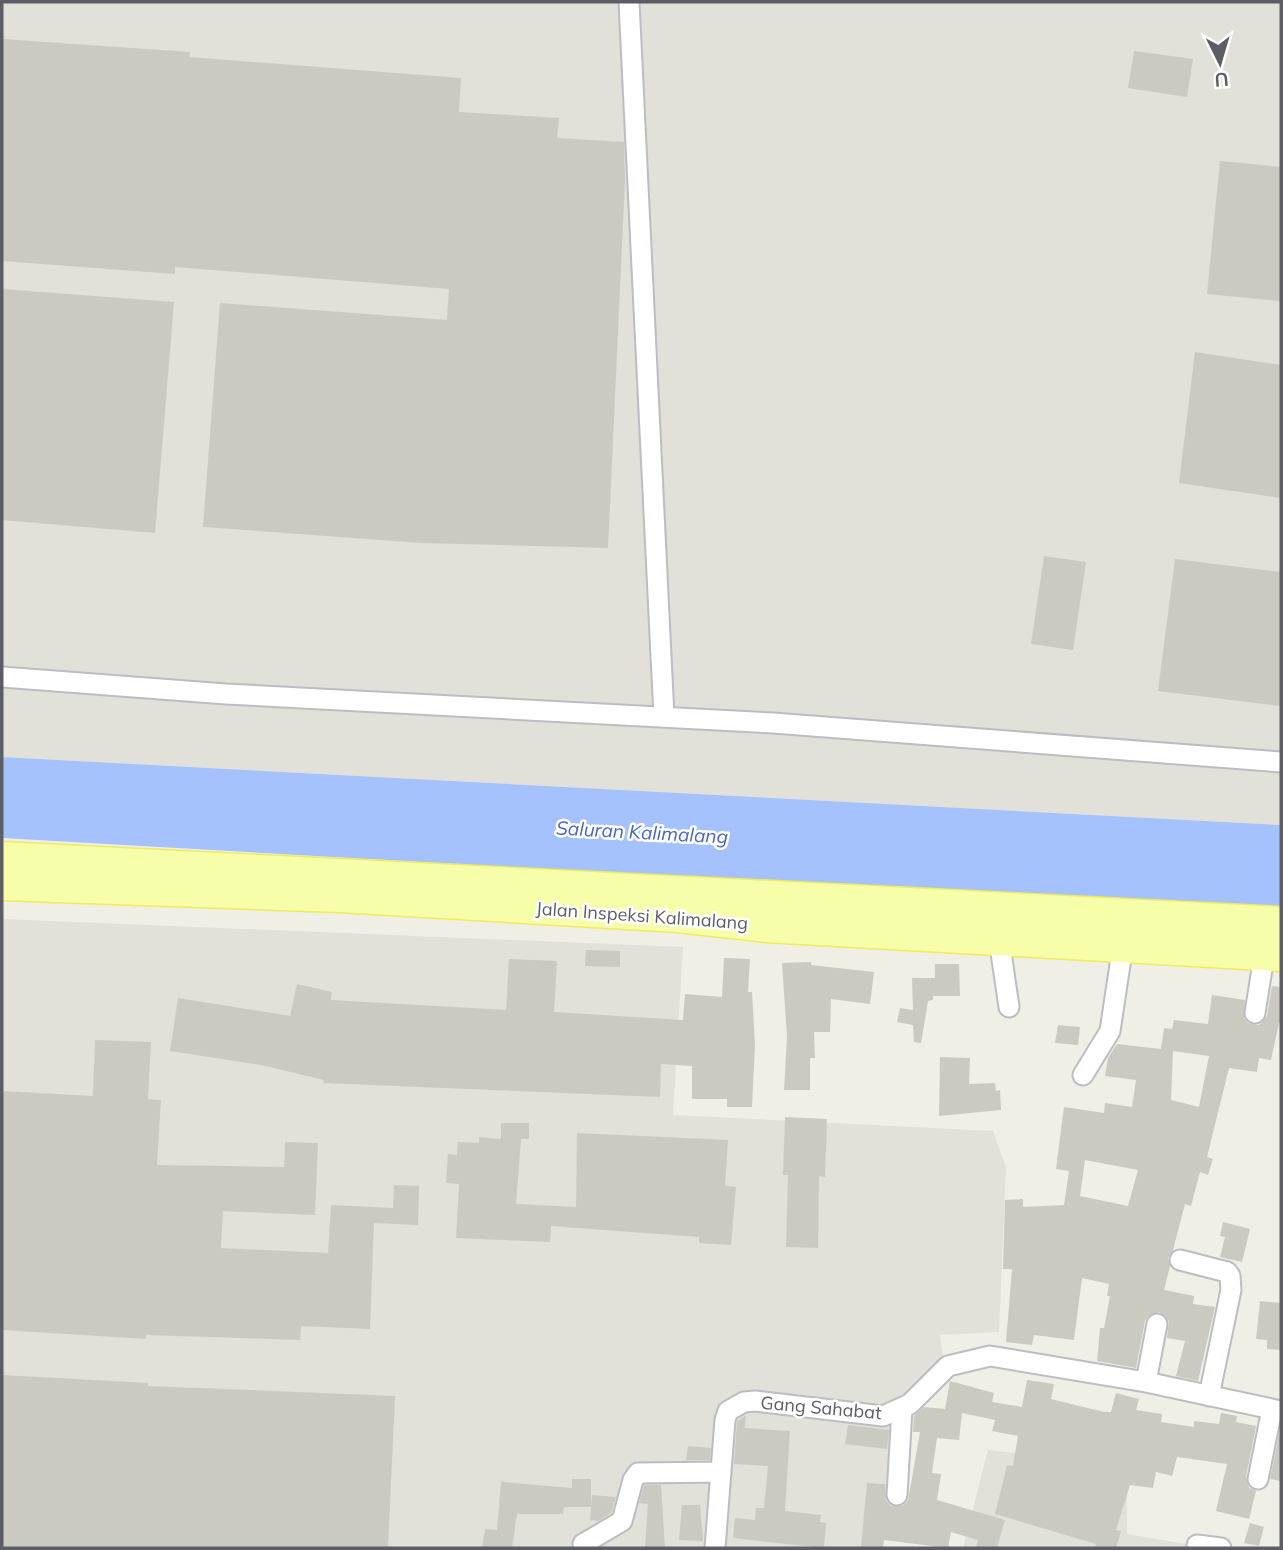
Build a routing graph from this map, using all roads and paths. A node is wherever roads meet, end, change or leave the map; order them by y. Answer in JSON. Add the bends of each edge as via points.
{"nodes":[{"id":1,"x":629,"y":2,"type":"edge"},
{"id":2,"x":2,"y":677,"type":"edge"},
{"id":3,"x":664,"y":717,"type":"junction"},
{"id":4,"x":1281,"y":762,"type":"edge"},
{"id":5,"x":2,"y":858,"type":"edge"},
{"id":6,"x":113,"y":876,"type":"junction"},
{"id":7,"x":2,"y":884,"type":"edge"},
{"id":8,"x":996,"y":908,"type":"junction"},
{"id":9,"x":1127,"y":914,"type":"junction"},
{"id":10,"x":1274,"y":922,"type":"edge"},
{"id":11,"x":999,"y":940,"type":"junction"},
{"id":12,"x":1123,"y":947,"type":"junction"},
{"id":13,"x":1273,"y":955,"type":"edge"},
{"id":14,"x":1009,"y":1007,"type":"dead end"},
{"id":15,"x":1255,"y":1013,"type":"dead end"},
{"id":16,"x":1083,"y":1075,"type":"dead end"},
{"id":17,"x":1180,"y":1260,"type":"dead end"},
{"id":18,"x":1157,"y":1324,"type":"dead end"},
{"id":19,"x":1146,"y":1382,"type":"junction"},
{"id":20,"x":1209,"y":1396,"type":"junction"},
{"id":21,"x":902,"y":1409,"type":"junction"},
{"id":22,"x":1277,"y":1410,"type":"edge"},
{"id":23,"x":721,"y":1472,"type":"junction"},
{"id":24,"x":1258,"y":1479,"type":"dead end"},
{"id":25,"x":897,"y":1495,"type":"dead end"},
{"id":26,"x":583,"y":1544,"type":"dead end"},
{"id":27,"x":1197,"y":1545,"type":"dead end"},
{"id":28,"x":715,"y":1548,"type":"edge"},
{"id":29,"x":1221,"y":1548,"type":"edge"}],
"edges":[{"from":1,"to":3,"type":"street"},
{"from":2,"to":3,"type":"street"},
{"from":3,"to":4,"type":"street"},
{"from":5,"to":6,"type":"main road","name":"Jalan Inspeksi Kalimalang"},
{"from":6,"to":7,"type":"main road","name":"Jalan Inspeksi Kalimalang"},
{"from":6,"to":8,"type":"main road","name":"Jalan Inspeksi Kalimalang"},
{"from":6,"to":11,"type":"main road","name":"Jalan Inspeksi Kalimalang","via":[[340,896]]},
{"from":8,"to":9,"type":"main road","name":"Jalan Inspeksi Kalimalang"},
{"from":8,"to":11,"type":"street"},
{"from":9,"to":10,"type":"main road","name":"Jalan Inspeksi Kalimalang"},
{"from":9,"to":12,"type":"street"},
{"from":10,"to":13,"type":"street"},
{"from":11,"to":12,"type":"main road","name":"Jalan Inspeksi Kalimalang"},
{"from":11,"to":14,"type":"street"},
{"from":12,"to":13,"type":"main road","name":"Jalan Inspeksi Kalimalang"},
{"from":12,"to":16,"type":"street","via":[[1110,1031]]},
{"from":13,"to":15,"type":"street"},
{"from":17,"to":20,"type":"street","via":[[1230,1276]]},
{"from":18,"to":19,"type":"street"},
{"from":19,"to":20,"type":"street","name":"Gang Sahabat"},
{"from":19,"to":21,"type":"street","name":"Gang Sahabat","via":[[979,1357],[948,1366]]},
{"from":20,"to":22,"type":"street","name":"Gang Sahabat"},
{"from":21,"to":23,"type":"street","name":"Gang Sahabat","via":[[870,1416],[744,1402],[728,1411],[725,1420]]},
{"from":21,"to":25,"type":"street"},
{"from":22,"to":24,"type":"street"},
{"from":23,"to":26,"type":"street","via":[[638,1473],[622,1521]]},
{"from":23,"to":28,"type":"street","name":"Gang Sahabat"},
{"from":27,"to":29,"type":"street"}]}
